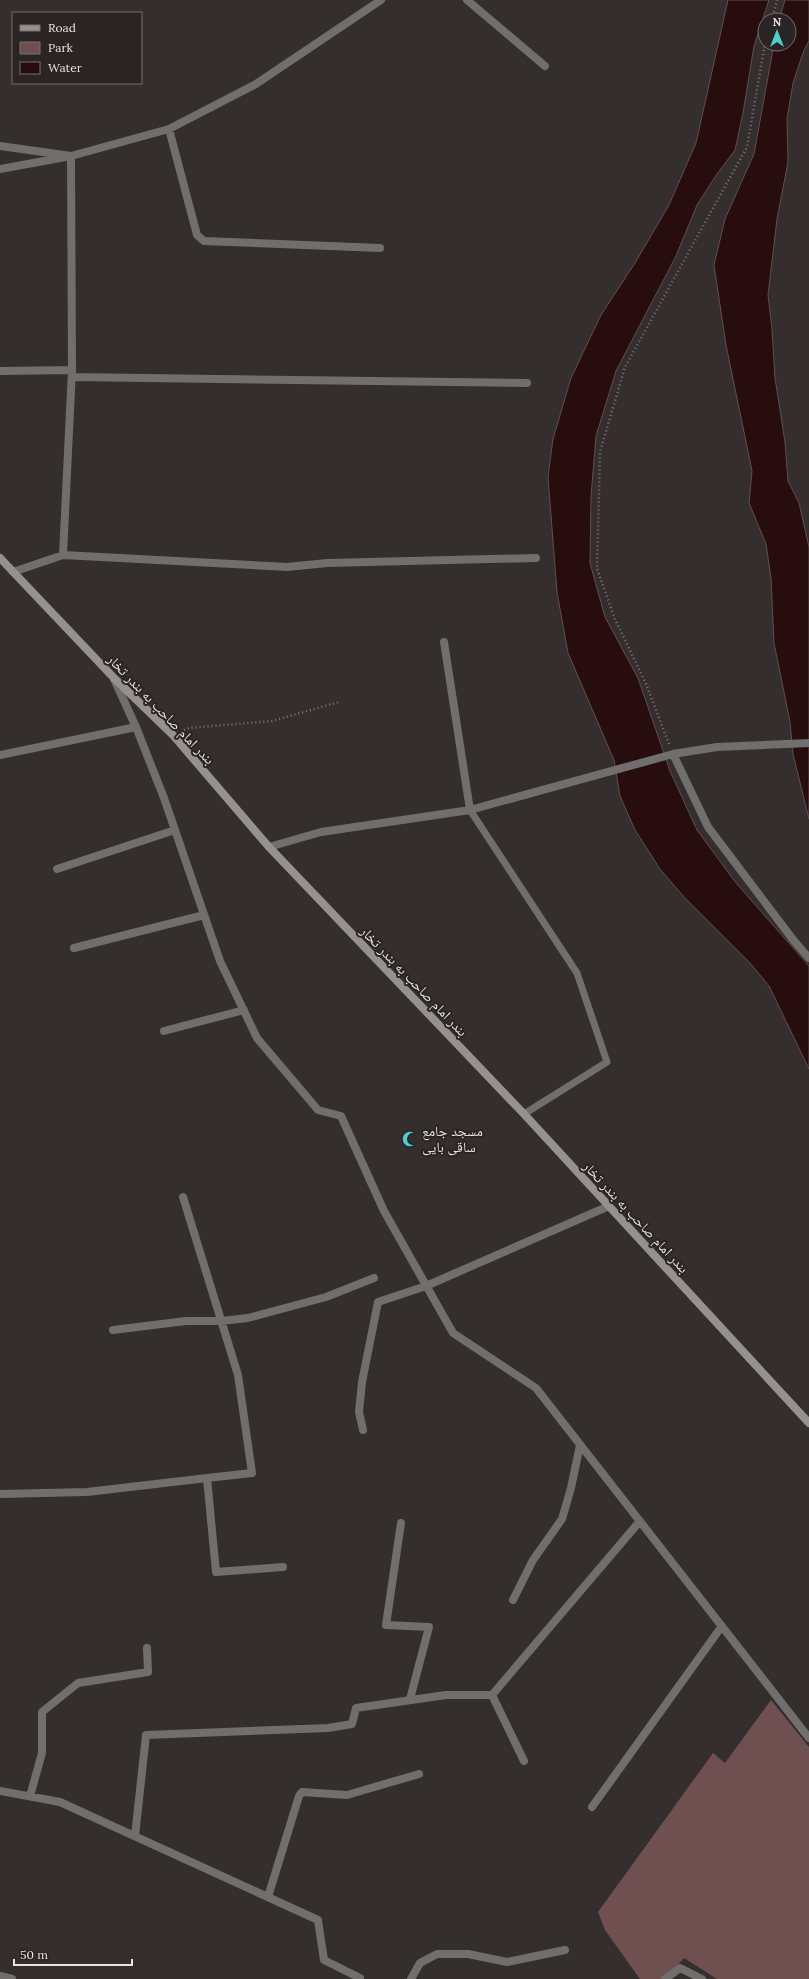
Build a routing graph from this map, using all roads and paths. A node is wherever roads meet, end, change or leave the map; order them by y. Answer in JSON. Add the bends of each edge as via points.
{"nodes":[{"id":1,"x":381,"y":0,"type":"edge"},
{"id":2,"x":467,"y":0,"type":"edge"},
{"id":3,"x":777,"y":0,"type":"edge"},
{"id":4,"x":774,"y":12,"type":"edge"},
{"id":5,"x":763,"y":52,"type":"edge"},
{"id":6,"x":545,"y":66,"type":"dead end"},
{"id":7,"x":169,"y":129,"type":"junction"},
{"id":8,"x":0,"y":146,"type":"edge"},
{"id":9,"x":71,"y":156,"type":"junction"},
{"id":10,"x":0,"y":169,"type":"edge"},
{"id":11,"x":380,"y":248,"type":"dead end"},
{"id":12,"x":0,"y":371,"type":"edge"},
{"id":13,"x":72,"y":373,"type":"junction"},
{"id":14,"x":526,"y":383,"type":"dead end"},
{"id":15,"x":63,"y":555,"type":"junction"},
{"id":16,"x":0,"y":558,"type":"edge"},
{"id":17,"x":536,"y":558,"type":"dead end"},
{"id":18,"x":13,"y":572,"type":"junction"},
{"id":19,"x":444,"y":642,"type":"dead end"},
{"id":20,"x":114,"y":678,"type":"junction"},
{"id":21,"x":339,"y":702,"type":"dead end"},
{"id":22,"x":136,"y":727,"type":"junction"},
{"id":23,"x":172,"y":734,"type":"junction"},
{"id":24,"x":809,"y":743,"type":"edge"},
{"id":25,"x":673,"y":754,"type":"junction"},
{"id":26,"x":0,"y":755,"type":"edge"},
{"id":27,"x":470,"y":810,"type":"junction"},
{"id":28,"x":175,"y":830,"type":"junction"},
{"id":29,"x":269,"y":847,"type":"junction"},
{"id":30,"x":57,"y":869,"type":"dead end"},
{"id":31,"x":204,"y":915,"type":"junction"},
{"id":32,"x":74,"y":948,"type":"dead end"},
{"id":33,"x":809,"y":958,"type":"edge"},
{"id":34,"x":244,"y":1010,"type":"junction"},
{"id":35,"x":164,"y":1031,"type":"dead end"},
{"id":36,"x":524,"y":1114,"type":"junction"},
{"id":37,"x":183,"y":1198,"type":"dead end"},
{"id":38,"x":609,"y":1206,"type":"junction"},
{"id":39,"x":374,"y":1278,"type":"dead end"},
{"id":40,"x":426,"y":1286,"type":"junction"},
{"id":41,"x":221,"y":1321,"type":"junction"},
{"id":42,"x":113,"y":1330,"type":"dead end"},
{"id":43,"x":809,"y":1423,"type":"edge"},
{"id":44,"x":363,"y":1430,"type":"dead end"},
{"id":45,"x":580,"y":1445,"type":"junction"},
{"id":46,"x":207,"y":1478,"type":"junction"},
{"id":47,"x":0,"y":1494,"type":"edge"},
{"id":48,"x":640,"y":1521,"type":"junction"},
{"id":49,"x":402,"y":1523,"type":"dead end"},
{"id":50,"x":283,"y":1567,"type":"dead end"},
{"id":51,"x":512,"y":1600,"type":"dead end"},
{"id":52,"x":722,"y":1626,"type":"junction"},
{"id":53,"x":147,"y":1648,"type":"dead end"},
{"id":54,"x":492,"y":1695,"type":"junction"},
{"id":55,"x":410,"y":1699,"type":"junction"},
{"id":56,"x":809,"y":1738,"type":"edge"},
{"id":57,"x":524,"y":1761,"type":"dead end"},
{"id":58,"x":419,"y":1774,"type":"dead end"},
{"id":59,"x":0,"y":1791,"type":"edge"},
{"id":60,"x":30,"y":1796,"type":"junction"},
{"id":61,"x":592,"y":1808,"type":"dead end"},
{"id":62,"x":135,"y":1836,"type":"junction"},
{"id":63,"x":268,"y":1897,"type":"junction"},
{"id":64,"x":565,"y":1950,"type":"dead end"},
{"id":65,"x":0,"y":1976,"type":"edge"},
{"id":66,"x":12,"y":1979,"type":"edge"},
{"id":67,"x":360,"y":1979,"type":"edge"},
{"id":68,"x":411,"y":1979,"type":"edge"},
{"id":69,"x":666,"y":1979,"type":"edge"},
{"id":70,"x":702,"y":1979,"type":"edge"}],
"edges":[{"from":1,"to":7,"type":"street","via":[[256,84]]},
{"from":2,"to":6,"type":"street"},
{"from":3,"to":4,"type":"path"},
{"from":5,"to":25,"type":"path","via":[[747,147],[625,367],[600,452],[596,569],[614,619],[646,684]]},
{"from":7,"to":9,"type":"street"},
{"from":7,"to":11,"type":"street","via":[[197,235],[204,241]]},
{"from":8,"to":9,"type":"street"},
{"from":9,"to":10,"type":"street"},
{"from":9,"to":13,"type":"street"},
{"from":12,"to":13,"type":"street"},
{"from":13,"to":14,"type":"street"},
{"from":13,"to":15,"type":"street"},
{"from":15,"to":17,"type":"street","via":[[287,567],[327,563]]},
{"from":15,"to":18,"type":"street"},
{"from":16,"to":18,"type":"main road","name":"بندر امام صاحب به بندر تخار"},
{"from":18,"to":20,"type":"main road","name":"بندر امام صاحب به بندر تخار"},
{"from":19,"to":27,"type":"street"},
{"from":20,"to":22,"type":"street"},
{"from":20,"to":23,"type":"main road","name":"بندر امام صاحب به بندر تخار"},
{"from":21,"to":23,"type":"path","via":[[272,721],[189,728]]},
{"from":22,"to":26,"type":"street"},
{"from":22,"to":28,"type":"street"},
{"from":23,"to":29,"type":"main road","name":"بندر امام صاحب به بندر تخار"},
{"from":24,"to":25,"type":"street","via":[[717,747]]},
{"from":25,"to":27,"type":"street"},
{"from":25,"to":33,"type":"street","via":[[708,827]]},
{"from":27,"to":29,"type":"street","via":[[321,832]]},
{"from":27,"to":36,"type":"lane","via":[[577,973],[607,1062]]},
{"from":28,"to":30,"type":"street"},
{"from":28,"to":31,"type":"street"},
{"from":29,"to":36,"type":"main road","name":"بندر امام صاحب به بندر تخار"},
{"from":31,"to":32,"type":"street"},
{"from":31,"to":34,"type":"street","via":[[220,961]]},
{"from":34,"to":35,"type":"street"},
{"from":34,"to":40,"type":"street","via":[[257,1038],[318,1110],[341,1116],[384,1211]]},
{"from":36,"to":38,"type":"main road","name":"بندر امام صاحب به بندر تخار"},
{"from":37,"to":41,"type":"street"},
{"from":38,"to":40,"type":"street"},
{"from":38,"to":43,"type":"main road","name":"بندر امام صاحب به بندر تخار"},
{"from":39,"to":41,"type":"street","via":[[326,1297],[248,1318]]},
{"from":40,"to":44,"type":"street","via":[[378,1302],[362,1382],[359,1412]]},
{"from":40,"to":45,"type":"street","via":[[453,1333],[536,1388]]},
{"from":41,"to":42,"type":"street","via":[[186,1321]]},
{"from":41,"to":46,"type":"street","via":[[238,1375],[252,1473]]},
{"from":45,"to":48,"type":"street"},
{"from":45,"to":51,"type":"street","via":[[562,1519],[534,1560]]},
{"from":46,"to":47,"type":"street","via":[[86,1492]]},
{"from":46,"to":50,"type":"street","via":[[216,1572]]},
{"from":48,"to":52,"type":"street"},
{"from":48,"to":54,"type":"street"},
{"from":49,"to":55,"type":"street","via":[[386,1625],[429,1627]]},
{"from":52,"to":56,"type":"street"},
{"from":52,"to":61,"type":"street"},
{"from":53,"to":60,"type":"street","via":[[148,1672],[78,1683],[42,1712],[42,1753]]},
{"from":54,"to":55,"type":"street","via":[[446,1695]]},
{"from":54,"to":57,"type":"street"},
{"from":55,"to":62,"type":"street","via":[[356,1708],[352,1724],[328,1728],[146,1735]]},
{"from":58,"to":63,"type":"street","via":[[347,1795],[302,1792]]},
{"from":59,"to":60,"type":"street"},
{"from":60,"to":62,"type":"street","via":[[60,1802]]},
{"from":62,"to":63,"type":"street"},
{"from":63,"to":67,"type":"street","via":[[318,1920],[324,1960]]},
{"from":64,"to":68,"type":"street","via":[[507,1962],[468,1954],[437,1954],[420,1963]]},
{"from":65,"to":66,"type":"street"},
{"from":69,"to":70,"type":"street","via":[[680,1968]]}]}
